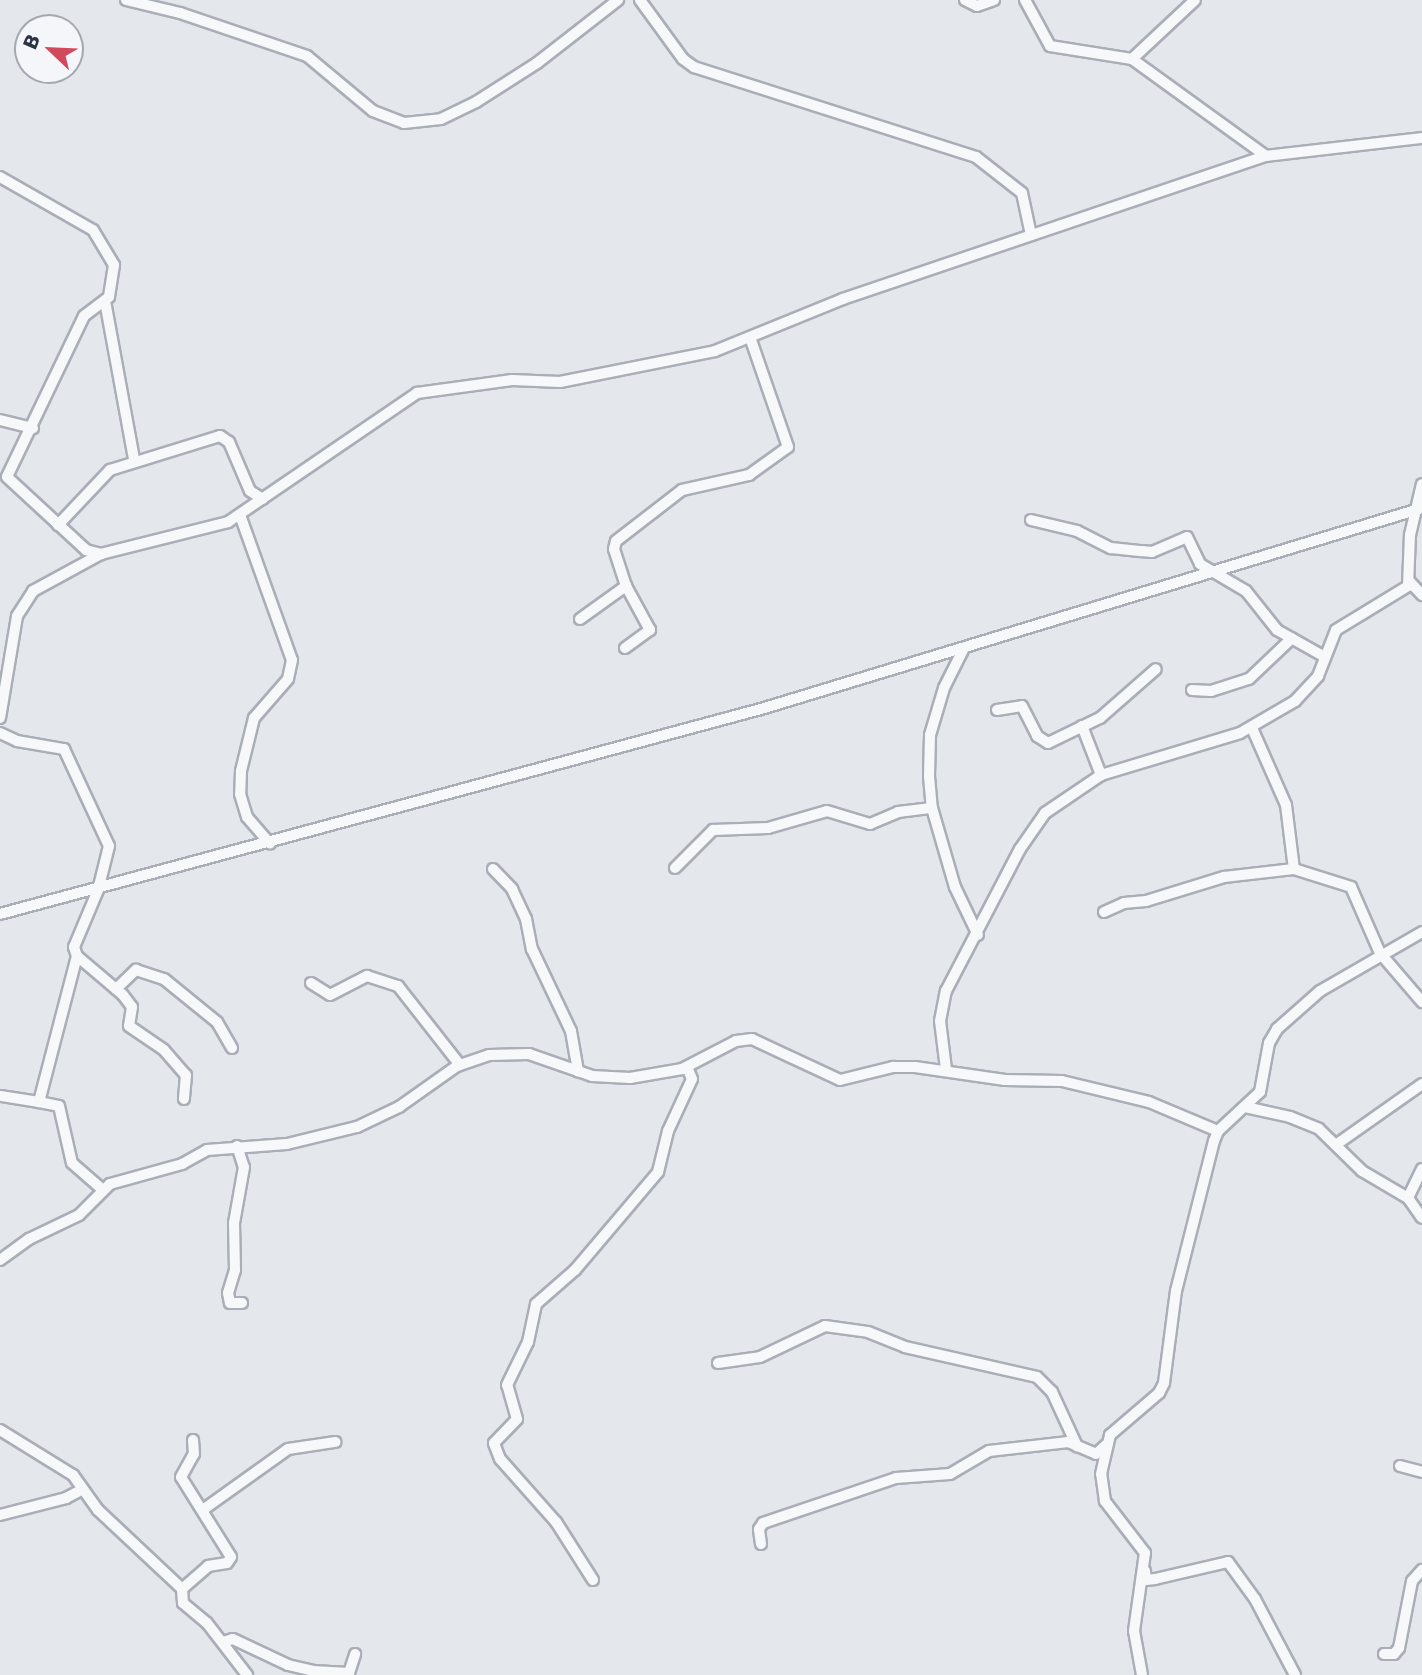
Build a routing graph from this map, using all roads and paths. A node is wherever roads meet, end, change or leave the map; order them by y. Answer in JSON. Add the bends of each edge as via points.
{"nodes":[{"id":1,"x":126,"y":0,"type":"edge"},
{"id":2,"x":618,"y":0,"type":"edge"},
{"id":3,"x":640,"y":0,"type":"edge"},
{"id":4,"x":965,"y":0,"type":"edge"},
{"id":5,"x":994,"y":0,"type":"edge"},
{"id":6,"x":1025,"y":0,"type":"edge"},
{"id":7,"x":1195,"y":0,"type":"edge"},
{"id":8,"x":1132,"y":59,"type":"junction"},
{"id":9,"x":1422,"y":138,"type":"edge"},
{"id":10,"x":1266,"y":156,"type":"junction"},
{"id":11,"x":0,"y":177,"type":"edge"},
{"id":12,"x":1031,"y":235,"type":"junction"},
{"id":13,"x":105,"y":301,"type":"junction"},
{"id":14,"x":751,"y":340,"type":"junction"},
{"id":15,"x":0,"y":420,"type":"edge"},
{"id":16,"x":33,"y":428,"type":"junction"},
{"id":17,"x":134,"y":460,"type":"junction"},
{"id":18,"x":4,"y":475,"type":"edge"},
{"id":19,"x":1422,"y":484,"type":"edge"},
{"id":20,"x":263,"y":499,"type":"junction"},
{"id":21,"x":1418,"y":510,"type":"edge"},
{"id":22,"x":240,"y":515,"type":"junction"},
{"id":23,"x":1031,"y":520,"type":"dead end"},
{"id":24,"x":58,"y":525,"type":"junction"},
{"id":25,"x":1422,"y":548,"type":"edge"},
{"id":26,"x":1410,"y":551,"type":"junction"},
{"id":27,"x":101,"y":554,"type":"junction"},
{"id":28,"x":1213,"y":572,"type":"junction"},
{"id":29,"x":1410,"y":582,"type":"junction"},
{"id":30,"x":626,"y":586,"type":"junction"},
{"id":31,"x":1422,"y":595,"type":"edge"},
{"id":32,"x":580,"y":619,"type":"dead end"},
{"id":33,"x":1292,"y":638,"type":"junction"},
{"id":34,"x":625,"y":648,"type":"dead end"},
{"id":35,"x":963,"y":650,"type":"junction"},
{"id":36,"x":1325,"y":657,"type":"junction"},
{"id":37,"x":1156,"y":669,"type":"dead end"},
{"id":38,"x":1192,"y":690,"type":"dead end"},
{"id":39,"x":997,"y":710,"type":"dead end"},
{"id":40,"x":0,"y":718,"type":"edge"},
{"id":41,"x":1082,"y":726,"type":"junction"},
{"id":42,"x":1252,"y":728,"type":"junction"},
{"id":43,"x":0,"y":733,"type":"edge"},
{"id":44,"x":1101,"y":775,"type":"junction"},
{"id":45,"x":932,"y":808,"type":"junction"},
{"id":46,"x":270,"y":843,"type":"junction"},
{"id":47,"x":675,"y":868,"type":"dead end"},
{"id":48,"x":493,"y":869,"type":"dead end"},
{"id":49,"x":1294,"y":869,"type":"junction"},
{"id":50,"x":98,"y":890,"type":"junction"},
{"id":51,"x":1104,"y":912,"type":"dead end"},
{"id":52,"x":0,"y":914,"type":"edge"},
{"id":53,"x":1422,"y":932,"type":"edge"},
{"id":54,"x":978,"y":934,"type":"junction"},
{"id":55,"x":1381,"y":953,"type":"junction"},
{"id":56,"x":77,"y":956,"type":"junction"},
{"id":57,"x":311,"y":983,"type":"dead end"},
{"id":58,"x":116,"y":989,"type":"junction"},
{"id":59,"x":1422,"y":1002,"type":"edge"},
{"id":60,"x":232,"y":1048,"type":"dead end"},
{"id":61,"x":460,"y":1065,"type":"junction"},
{"id":62,"x":687,"y":1067,"type":"junction"},
{"id":63,"x":946,"y":1069,"type":"junction"},
{"id":64,"x":578,"y":1071,"type":"junction"},
{"id":65,"x":1422,"y":1084,"type":"edge"},
{"id":66,"x":0,"y":1096,"type":"edge"},
{"id":67,"x":184,"y":1099,"type":"dead end"},
{"id":68,"x":39,"y":1102,"type":"junction"},
{"id":69,"x":1245,"y":1107,"type":"junction"},
{"id":70,"x":1218,"y":1131,"type":"junction"},
{"id":71,"x":1337,"y":1144,"type":"junction"},
{"id":72,"x":237,"y":1146,"type":"junction"},
{"id":73,"x":1422,"y":1169,"type":"edge"},
{"id":74,"x":101,"y":1188,"type":"junction"},
{"id":75,"x":1408,"y":1198,"type":"junction"},
{"id":76,"x":1422,"y":1218,"type":"edge"},
{"id":77,"x":0,"y":1260,"type":"edge"},
{"id":78,"x":242,"y":1303,"type":"dead end"},
{"id":79,"x":718,"y":1363,"type":"dead end"},
{"id":80,"x":0,"y":1430,"type":"edge"},
{"id":81,"x":194,"y":1440,"type":"dead end"},
{"id":82,"x":335,"y":1442,"type":"dead end"},
{"id":83,"x":1106,"y":1445,"type":"junction"},
{"id":84,"x":1077,"y":1446,"type":"junction"},
{"id":85,"x":1400,"y":1466,"type":"dead end"},
{"id":86,"x":1422,"y":1472,"type":"edge"},
{"id":87,"x":80,"y":1485,"type":"junction"},
{"id":88,"x":204,"y":1509,"type":"junction"},
{"id":89,"x":0,"y":1515,"type":"edge"},
{"id":90,"x":761,"y":1544,"type":"dead end"},
{"id":91,"x":1422,"y":1570,"type":"edge"},
{"id":92,"x":1145,"y":1571,"type":"junction"},
{"id":93,"x":593,"y":1580,"type":"dead end"},
{"id":94,"x":182,"y":1589,"type":"junction"},
{"id":95,"x":223,"y":1642,"type":"junction"},
{"id":96,"x":355,"y":1654,"type":"dead end"},
{"id":97,"x":1384,"y":1654,"type":"dead end"},
{"id":98,"x":247,"y":1675,"type":"edge"},
{"id":99,"x":1142,"y":1675,"type":"edge"},
{"id":100,"x":1295,"y":1675,"type":"edge"}],
"edges":[{"from":1,"to":2,"type":"street","via":[[180,13],[307,56],[373,111],[404,123],[441,119],[467,108],[537,63]]},
{"from":3,"to":12,"type":"street","via":[[683,60],[694,67],[976,158],[1022,193]]},
{"from":4,"to":5,"type":"street","via":[[977,6]]},
{"from":6,"to":8,"type":"street","via":[[1050,46]]},
{"from":7,"to":8,"type":"street"},
{"from":8,"to":10,"type":"street"},
{"from":9,"to":10,"type":"street"},
{"from":10,"to":12,"type":"street"},
{"from":11,"to":13,"type":"street","via":[[77,218],[105,244],[115,278]]},
{"from":12,"to":14,"type":"street","via":[[843,299]]},
{"from":13,"to":16,"type":"street","via":[[84,316]]},
{"from":13,"to":17,"type":"street"},
{"from":14,"to":20,"type":"street","via":[[560,382],[512,380],[426,390],[398,404]]},
{"from":14,"to":30,"type":"street","via":[[788,447],[749,475],[682,490],[616,541],[614,549]]},
{"from":15,"to":16,"type":"street"},
{"from":16,"to":18,"type":"street"},
{"from":17,"to":20,"type":"street","via":[[225,436],[250,491]]},
{"from":17,"to":24,"type":"street","via":[[100,477]]},
{"from":18,"to":24,"type":"street"},
{"from":19,"to":21,"type":"street"},
{"from":20,"to":22,"type":"street"},
{"from":21,"to":26,"type":"street"},
{"from":21,"to":28,"type":"street"},
{"from":22,"to":27,"type":"street","via":[[203,531]]},
{"from":22,"to":46,"type":"street","via":[[292,660],[288,679],[254,718],[241,771],[240,794],[247,817]]},
{"from":23,"to":28,"type":"street","via":[[1077,531],[1111,548],[1152,552],[1187,537],[1200,564]]},
{"from":24,"to":27,"type":"street","via":[[86,550]]},
{"from":25,"to":26,"type":"street"},
{"from":26,"to":29,"type":"street"},
{"from":27,"to":40,"type":"street","via":[[24,600],[15,623]]},
{"from":28,"to":33,"type":"street","via":[[1246,591],[1267,621]]},
{"from":28,"to":35,"type":"street"},
{"from":29,"to":31,"type":"street"},
{"from":29,"to":36,"type":"street","via":[[1403,591],[1345,622],[1336,630]]},
{"from":30,"to":32,"type":"street"},
{"from":30,"to":34,"type":"street","via":[[650,630]]},
{"from":33,"to":36,"type":"street"},
{"from":33,"to":38,"type":"street","via":[[1249,679],[1210,691]]},
{"from":35,"to":45,"type":"street","via":[[944,688],[930,735]]},
{"from":35,"to":46,"type":"street"},
{"from":36,"to":42,"type":"street","via":[[1311,686],[1275,716]]},
{"from":37,"to":41,"type":"street","via":[[1105,714]]},
{"from":39,"to":41,"type":"street","via":[[1022,706],[1043,743]]},
{"from":41,"to":44,"type":"street"},
{"from":42,"to":44,"type":"street"},
{"from":42,"to":49,"type":"street","via":[[1286,805]]},
{"from":43,"to":50,"type":"street","via":[[16,741],[54,745],[68,753],[108,846]]},
{"from":44,"to":54,"type":"street","via":[[1045,813],[1020,849]]},
{"from":45,"to":47,"type":"street","via":[[905,810],[870,824],[827,811],[760,829],[713,830]]},
{"from":45,"to":54,"type":"street","via":[[955,887]]},
{"from":46,"to":50,"type":"street"},
{"from":48,"to":64,"type":"street","via":[[512,889],[526,919],[531,946],[571,1031]]},
{"from":49,"to":51,"type":"street","via":[[1224,877]]},
{"from":49,"to":55,"type":"street","via":[[1350,887]]},
{"from":50,"to":52,"type":"street"},
{"from":50,"to":56,"type":"street","via":[[74,947]]},
{"from":53,"to":55,"type":"street"},
{"from":54,"to":63,"type":"street","via":[[941,1009]]},
{"from":55,"to":59,"type":"street"},
{"from":55,"to":69,"type":"street","via":[[1320,991],[1274,1032],[1263,1085]]},
{"from":56,"to":58,"type":"street"},
{"from":56,"to":68,"type":"street"},
{"from":57,"to":61,"type":"street","via":[[330,995],[367,976],[398,986]]},
{"from":58,"to":60,"type":"street","via":[[136,970],[164,979],[217,1023]]},
{"from":58,"to":67,"type":"street","via":[[132,1007],[129,1026],[164,1050],[186,1075]]},
{"from":61,"to":64,"type":"street","via":[[489,1055],[529,1054]]},
{"from":61,"to":72,"type":"street","via":[[369,1123],[287,1144]]},
{"from":62,"to":63,"type":"street","via":[[746,1038],[768,1043],[841,1080],[893,1067]]},
{"from":62,"to":64,"type":"street","via":[[604,1079]]},
{"from":62,"to":93,"type":"street","via":[[692,1075],[668,1131],[658,1172],[579,1266],[536,1304],[528,1342],[507,1385],[517,1419],[494,1443],[500,1459],[556,1521]]},
{"from":63,"to":70,"type":"street","via":[[1005,1080],[1080,1084],[1149,1102]]},
{"from":65,"to":71,"type":"street"},
{"from":66,"to":68,"type":"street"},
{"from":68,"to":74,"type":"street","via":[[59,1107],[72,1163]]},
{"from":69,"to":70,"type":"street"},
{"from":69,"to":71,"type":"street","via":[[1306,1123]]},
{"from":70,"to":83,"type":"street","via":[[1176,1291],[1164,1383],[1159,1394],[1123,1420]]},
{"from":71,"to":75,"type":"street","via":[[1373,1179]]},
{"from":72,"to":74,"type":"street","via":[[207,1150],[182,1164]]},
{"from":72,"to":78,"type":"street","via":[[244,1167],[234,1223],[235,1270],[228,1293],[230,1303]]},
{"from":73,"to":75,"type":"street"},
{"from":74,"to":77,"type":"street","via":[[79,1215],[29,1239]]},
{"from":75,"to":76,"type":"street"},
{"from":79,"to":84,"type":"street","via":[[760,1357],[825,1326],[868,1332],[916,1350],[1037,1377],[1052,1392]]},
{"from":80,"to":87,"type":"street","via":[[61,1464]]},
{"from":81,"to":88,"type":"street","via":[[194,1454],[181,1476]]},
{"from":82,"to":88,"type":"street","via":[[288,1449]]},
{"from":83,"to":84,"type":"street","via":[[1096,1454]]},
{"from":83,"to":92,"type":"street","via":[[1102,1495],[1143,1548]]},
{"from":84,"to":90,"type":"street","via":[[1068,1442],[1001,1448],[950,1474],[895,1478],[763,1523]]},
{"from":85,"to":86,"type":"street"},
{"from":87,"to":89,"type":"street","via":[[66,1498]]},
{"from":87,"to":94,"type":"street","via":[[127,1540]]},
{"from":88,"to":94,"type":"street","via":[[231,1557],[226,1563],[208,1566]]},
{"from":91,"to":97,"type":"street","via":[[1412,1581],[1399,1648],[1394,1654]]},
{"from":92,"to":99,"type":"street","via":[[1134,1631]]},
{"from":92,"to":100,"type":"street","via":[[1146,1580],[1228,1562],[1255,1599]]},
{"from":94,"to":95,"type":"street","via":[[183,1603]]},
{"from":95,"to":96,"type":"street","via":[[233,1639],[288,1665],[317,1671],[349,1673]]},
{"from":95,"to":98,"type":"street"}]}
